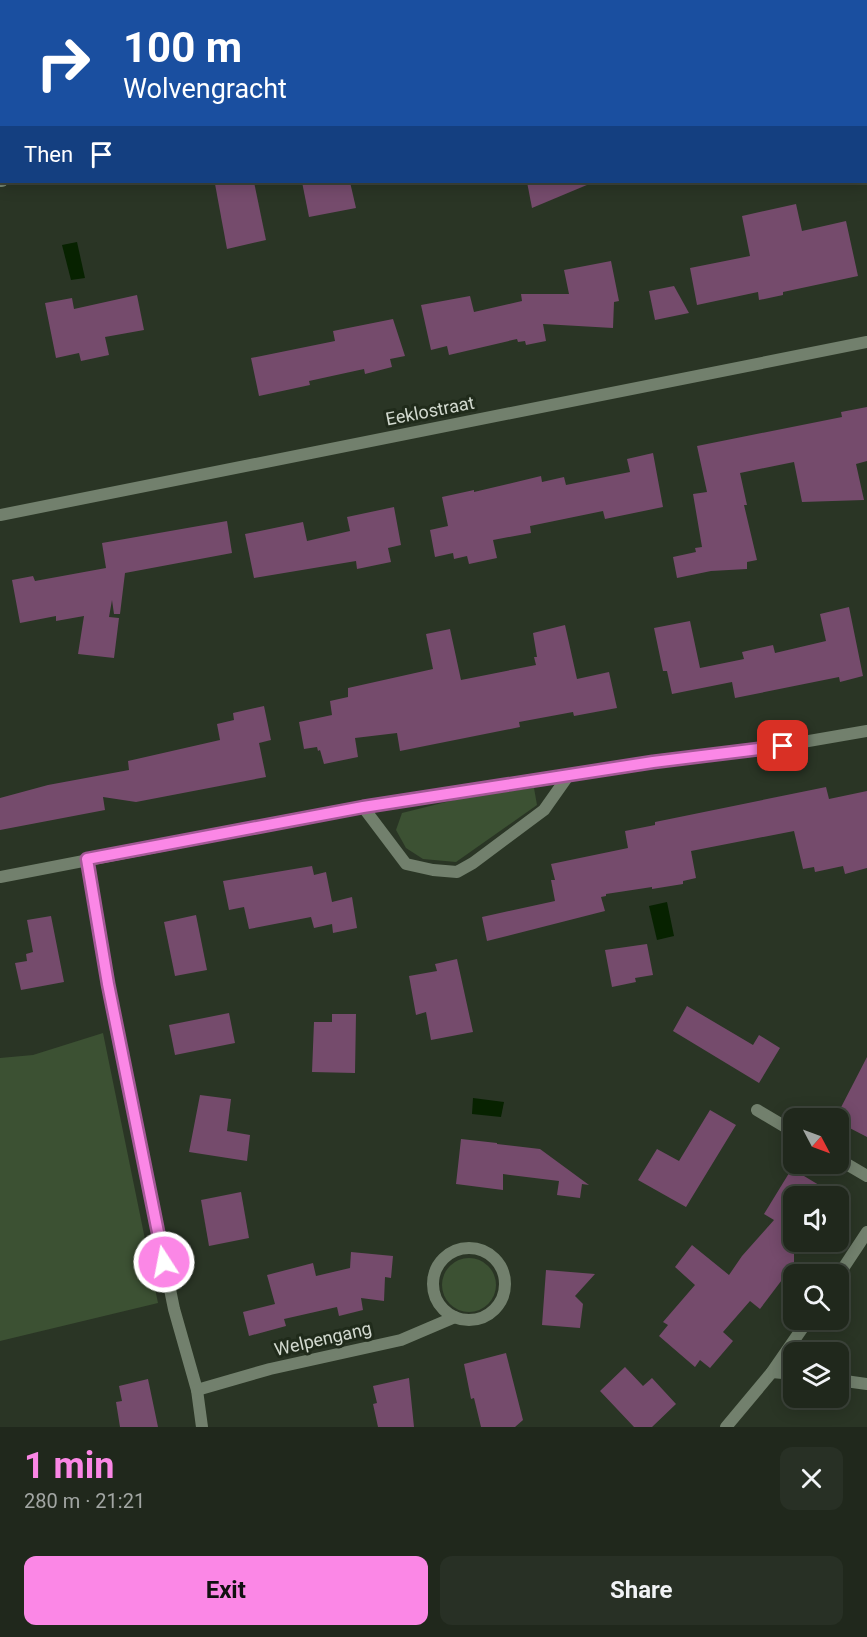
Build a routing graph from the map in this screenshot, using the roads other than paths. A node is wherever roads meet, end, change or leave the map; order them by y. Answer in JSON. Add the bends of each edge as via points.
{"nodes":[{"id":1,"x":867,"y":342,"type":"edge"},
{"id":2,"x":0,"y":515,"type":"edge"},
{"id":3,"x":867,"y":731,"type":"edge"},
{"id":4,"x":568,"y":776,"type":"junction"},
{"id":5,"x":363,"y":807,"type":"junction"},
{"id":6,"x":87,"y":859,"type":"junction"},
{"id":7,"x":0,"y":877,"type":"edge"},
{"id":8,"x":757,"y":1110,"type":"dead end"},
{"id":9,"x":783,"y":1125,"type":"edge"},
{"id":10,"x":849,"y":1165,"type":"edge"},
{"id":11,"x":867,"y":1176,"type":"edge"},
{"id":12,"x":867,"y":1233,"type":"edge"},
{"id":13,"x":846,"y":1264,"type":"edge"},
{"id":14,"x":455,"y":1317,"type":"junction"},
{"id":15,"x":801,"y":1330,"type":"edge"},
{"id":16,"x":772,"y":1372,"type":"junction"},
{"id":17,"x":783,"y":1373,"type":"edge"},
{"id":18,"x":849,"y":1382,"type":"edge"},
{"id":19,"x":867,"y":1384,"type":"edge"},
{"id":20,"x":197,"y":1390,"type":"junction"},
{"id":21,"x":202,"y":1427,"type":"edge"},
{"id":22,"x":726,"y":1427,"type":"edge"}],
"edges":[{"from":1,"to":2,"type":"street","name":"Eeklostraat"},
{"from":3,"to":4,"type":"street"},
{"from":4,"to":5,"type":"street"},
{"from":4,"to":5,"type":"street","via":[[544,810],[457,872],[406,864]]},
{"from":5,"to":6,"type":"street"},
{"from":6,"to":7,"type":"street"},
{"from":6,"to":20,"type":"street","via":[[108,984],[174,1309]]},
{"from":8,"to":9,"type":"street"},
{"from":10,"to":11,"type":"street"},
{"from":12,"to":13,"type":"street"},
{"from":14,"to":14,"type":"street","name":"Welpengang","via":[[478,1319],[498,1307],[504,1296],[506,1284],[499,1262],[479,1248],[467,1247],[445,1256],[433,1277],[437,1301]]},
{"from":14,"to":20,"type":"street","name":"Welpengang","via":[[401,1340],[270,1369]]},
{"from":15,"to":16,"type":"street"},
{"from":16,"to":17,"type":"street"},
{"from":16,"to":22,"type":"street"},
{"from":18,"to":19,"type":"street"},
{"from":20,"to":21,"type":"street"}]}
